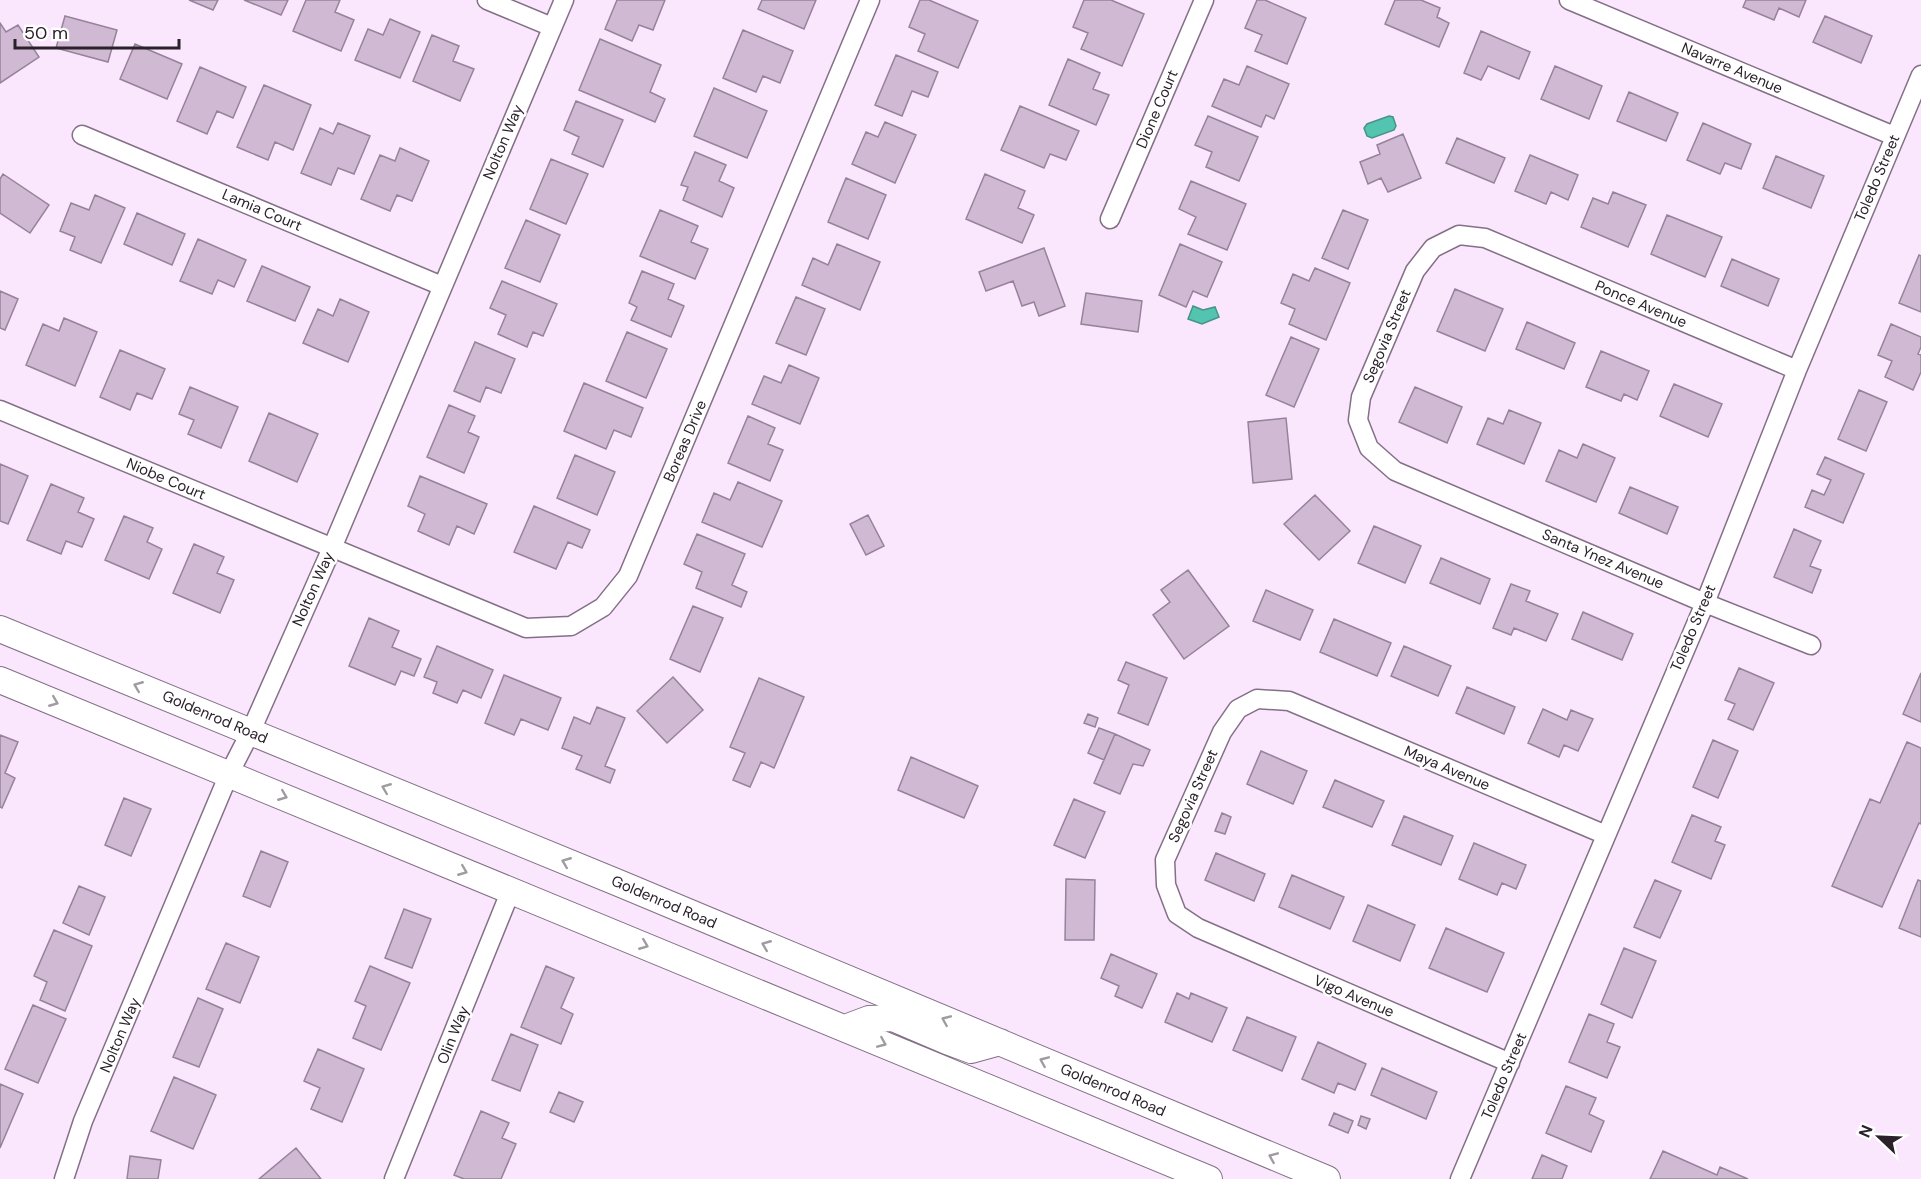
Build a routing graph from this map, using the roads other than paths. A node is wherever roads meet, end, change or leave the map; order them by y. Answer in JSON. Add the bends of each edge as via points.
{"nodes":[{"id":1,"x":487,"y":0,"type":"edge"},
{"id":2,"x":564,"y":0,"type":"edge"},
{"id":3,"x":870,"y":0,"type":"edge"},
{"id":4,"x":1204,"y":0,"type":"edge"},
{"id":5,"x":1569,"y":0,"type":"edge"},
{"id":6,"x":552,"y":27,"type":"junction"},
{"id":7,"x":1921,"y":75,"type":"edge"},
{"id":8,"x":82,"y":135,"type":"dead end"},
{"id":9,"x":1894,"y":136,"type":"junction"},
{"id":10,"x":1110,"y":219,"type":"dead end"},
{"id":11,"x":1485,"y":238,"type":"joint"},
{"id":12,"x":442,"y":286,"type":"junction"},
{"id":13,"x":1797,"y":370,"type":"junction"},
{"id":14,"x":0,"y":410,"type":"edge"},
{"id":15,"x":1395,"y":471,"type":"joint"},
{"id":16,"x":332,"y":548,"type":"junction"},
{"id":17,"x":1705,"y":603,"type":"junction"},
{"id":18,"x":0,"y":629,"type":"edge"},
{"id":19,"x":1811,"y":645,"type":"dead end"},
{"id":20,"x":0,"y":680,"type":"edge"},
{"id":21,"x":1289,"y":701,"type":"joint"},
{"id":22,"x":250,"y":733,"type":"junction"},
{"id":23,"x":229,"y":774,"type":"junction"},
{"id":24,"x":1606,"y":835,"type":"junction"},
{"id":25,"x":511,"y":890,"type":"junction"},
{"id":26,"x":1198,"y":928,"type":"joint"},
{"id":27,"x":845,"y":1028,"type":"junction"},
{"id":28,"x":1000,"y":1042,"type":"junction"},
{"id":29,"x":1510,"y":1063,"type":"junction"},
{"id":30,"x":64,"y":1179,"type":"edge"},
{"id":31,"x":394,"y":1179,"type":"edge"},
{"id":32,"x":1209,"y":1179,"type":"edge"},
{"id":33,"x":1327,"y":1179,"type":"edge"},
{"id":34,"x":1460,"y":1179,"type":"edge"}],
"edges":[{"from":1,"to":6,"type":"street"},
{"from":2,"to":6,"type":"street","name":"Nolton Way"},
{"from":3,"to":16,"type":"street","name":"Boreas Drive","via":[[628,576],[603,607],[572,626],[526,628]]},
{"from":4,"to":10,"type":"street","name":"Dione Court"},
{"from":5,"to":9,"type":"street","name":"Navarre Avenue"},
{"from":6,"to":12,"type":"street","name":"Nolton Way"},
{"from":7,"to":9,"type":"street","name":"Toledo Street"},
{"from":8,"to":12,"type":"street","name":"Lamia Court"},
{"from":9,"to":13,"type":"street","name":"Toledo Street"},
{"from":11,"to":13,"type":"street","name":"Ponce Avenue"},
{"from":11,"to":15,"type":"street","name":"Segovia Street","via":[[1459,236],[1433,248],[1415,270],[1361,397],[1358,420],[1369,448]]},
{"from":12,"to":16,"type":"street","name":"Nolton Way"},
{"from":13,"to":17,"type":"street","name":"Toledo Street"},
{"from":14,"to":16,"type":"street","name":"Niobe Court"},
{"from":15,"to":17,"type":"street","name":"Santa Ynez Avenue"},
{"from":16,"to":22,"type":"street","name":"Nolton Way"},
{"from":17,"to":19,"type":"street","name":"Santa Ynez Avenue"},
{"from":17,"to":24,"type":"street","name":"Toledo Street"},
{"from":22,"to":18,"type":"main road","name":"Goldenrod Road","one_way":true},
{"from":20,"to":23,"type":"main road","one_way":true},
{"from":21,"to":24,"type":"street","name":"Maya Avenue"},
{"from":21,"to":26,"type":"street","name":"Segovia Street","via":[[1257,699],[1238,709],[1222,732],[1165,860],[1166,885],[1178,914]]},
{"from":22,"to":23,"type":"street","name":"Nolton Way"},
{"from":28,"to":22,"type":"main road","name":"Goldenrod Road","one_way":true},
{"from":23,"to":25,"type":"main road","one_way":true},
{"from":23,"to":30,"type":"street","name":"Nolton Way","via":[[83,1122]]},
{"from":24,"to":29,"type":"street","name":"Toledo Street"},
{"from":25,"to":27,"type":"main road","one_way":true},
{"from":25,"to":31,"type":"street","name":"Olin Way"},
{"from":26,"to":29,"type":"street","name":"Vigo Avenue"},
{"from":27,"to":28,"type":"main road","via":[[869,1019],[893,1018],[971,1050]]},
{"from":27,"to":32,"type":"main road","one_way":true},
{"from":33,"to":28,"type":"main road","name":"Goldenrod Road","one_way":true},
{"from":29,"to":34,"type":"street","name":"Toledo Street"}]}
